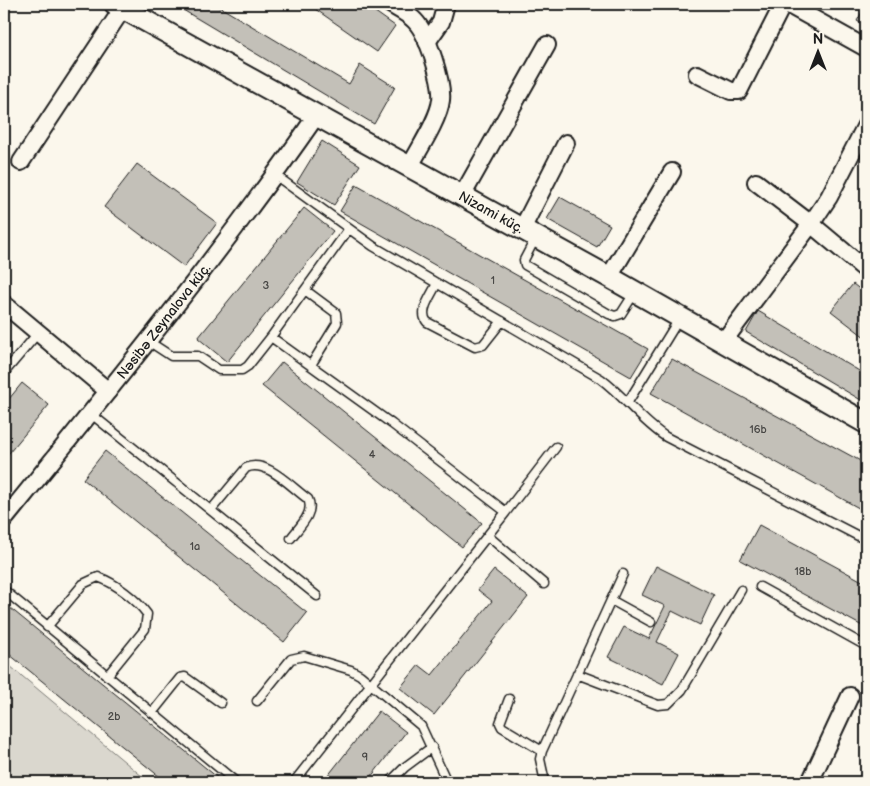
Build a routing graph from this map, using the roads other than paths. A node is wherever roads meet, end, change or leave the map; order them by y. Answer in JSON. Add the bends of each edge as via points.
{"nodes":[{"id":1,"x":390,"y":4,"type":"edge"},
{"id":2,"x":446,"y":4,"type":"edge"},
{"id":3,"x":785,"y":4,"type":"edge"},
{"id":4,"x":119,"y":6,"type":"edge"},
{"id":5,"x":427,"y":42,"type":"junction"},
{"id":6,"x":547,"y":45,"type":"dead end"},
{"id":7,"x":866,"y":48,"type":"edge"},
{"id":8,"x":697,"y":74,"type":"dead end"},
{"id":9,"x":316,"y":116,"type":"junction"},
{"id":10,"x":866,"y":125,"type":"edge"},
{"id":11,"x":566,"y":143,"type":"dead end"},
{"id":12,"x":21,"y":162,"type":"dead end"},
{"id":13,"x":410,"y":166,"type":"junction"},
{"id":14,"x":672,"y":172,"type":"dead end"},
{"id":15,"x":275,"y":175,"type":"junction"},
{"id":16,"x":756,"y":182,"type":"dead end"},
{"id":17,"x":462,"y":196,"type":"junction"},
{"id":18,"x":811,"y":224,"type":"junction"},
{"id":19,"x":348,"y":230,"type":"junction"},
{"id":20,"x":529,"y":233,"type":"junction"},
{"id":21,"x":866,"y":270,"type":"edge"},
{"id":22,"x":609,"y":277,"type":"junction"},
{"id":23,"x":437,"y":283,"type":"junction"},
{"id":24,"x":305,"y":290,"type":"junction"},
{"id":25,"x":635,"y":292,"type":"junction"},
{"id":26,"x":4,"y":304,"type":"edge"},
{"id":27,"x":680,"y":317,"type":"junction"},
{"id":28,"x":502,"y":321,"type":"junction"},
{"id":29,"x":38,"y":333,"type":"junction"},
{"id":30,"x":271,"y":337,"type":"junction"},
{"id":31,"x":148,"y":341,"type":"junction"},
{"id":32,"x":723,"y":342,"type":"junction"},
{"id":33,"x":311,"y":365,"type":"junction"},
{"id":34,"x":4,"y":373,"type":"edge"},
{"id":35,"x":108,"y":391,"type":"junction"},
{"id":36,"x":628,"y":402,"type":"junction"},
{"id":37,"x":90,"y":414,"type":"junction"},
{"id":38,"x":866,"y":423,"type":"edge"},
{"id":39,"x":556,"y":447,"type":"dead end"},
{"id":40,"x":211,"y":510,"type":"junction"},
{"id":41,"x":506,"y":512,"type":"junction"},
{"id":42,"x":4,"y":520,"type":"edge"},
{"id":43,"x":488,"y":536,"type":"junction"},
{"id":44,"x":291,"y":538,"type":"dead end"},
{"id":45,"x":866,"y":540,"type":"edge"},
{"id":46,"x":623,"y":574,"type":"dead end"},
{"id":47,"x":544,"y":584,"type":"dead end"},
{"id":48,"x":760,"y":588,"type":"dead end"},
{"id":49,"x":4,"y":590,"type":"edge"},
{"id":50,"x":741,"y":590,"type":"dead end"},
{"id":51,"x":318,"y":596,"type":"dead end"},
{"id":52,"x":611,"y":600,"type":"junction"},
{"id":53,"x":651,"y":622,"type":"dead end"},
{"id":54,"x":47,"y":627,"type":"junction"},
{"id":55,"x":866,"y":646,"type":"edge"},
{"id":56,"x":577,"y":674,"type":"junction"},
{"id":57,"x":107,"y":676,"type":"junction"},
{"id":58,"x":373,"y":684,"type":"junction"},
{"id":59,"x":850,"y":696,"type":"dead end"},
{"id":60,"x":509,"y":699,"type":"dead end"},
{"id":61,"x":257,"y":701,"type":"dead end"},
{"id":62,"x":220,"y":703,"type":"dead end"},
{"id":63,"x":152,"y":713,"type":"junction"},
{"id":64,"x":432,"y":747,"type":"junction"},
{"id":65,"x":542,"y":751,"type":"junction"},
{"id":66,"x":236,"y":782,"type":"edge"},
{"id":67,"x":294,"y":782,"type":"edge"},
{"id":68,"x":390,"y":782,"type":"edge"},
{"id":69,"x":448,"y":782,"type":"edge"},
{"id":70,"x":546,"y":782,"type":"edge"},
{"id":71,"x":810,"y":782,"type":"edge"}],
"edges":[{"from":1,"to":5,"type":"street","via":[[415,21]]},
{"from":2,"to":5,"type":"street","via":[[441,22]]},
{"from":3,"to":7,"type":"street"},
{"from":3,"to":8,"type":"street","via":[[739,91],[731,91]]},
{"from":4,"to":9,"type":"street","name":"Nizami küç."},
{"from":4,"to":12,"type":"street"},
{"from":5,"to":13,"type":"street","via":[[441,101]]},
{"from":6,"to":17,"type":"street"},
{"from":9,"to":13,"type":"street","name":"Nizami küç."},
{"from":9,"to":15,"type":"street","name":"Nəsibə Zeynalova küç."},
{"from":10,"to":18,"type":"street","via":[[829,197]]},
{"from":11,"to":20,"type":"street"},
{"from":13,"to":17,"type":"street","name":"Nizami küç."},
{"from":14,"to":22,"type":"street"},
{"from":15,"to":19,"type":"lane"},
{"from":15,"to":31,"type":"street","name":"Nəsibə Zeynalova küç."},
{"from":16,"to":18,"type":"street"},
{"from":17,"to":20,"type":"street","name":"Nizami küç."},
{"from":18,"to":21,"type":"street"},
{"from":18,"to":32,"type":"street"},
{"from":19,"to":23,"type":"lane"},
{"from":19,"to":24,"type":"lane"},
{"from":20,"to":22,"type":"street","name":"Nizami küç."},
{"from":20,"to":25,"type":"lane","via":[[525,265],[609,314],[621,314]]},
{"from":22,"to":25,"type":"street","name":"Nizami küç."},
{"from":23,"to":28,"type":"lane"},
{"from":23,"to":28,"type":"lane","via":[[424,310],[423,317],[427,322],[475,347],[483,345]]},
{"from":24,"to":30,"type":"lane"},
{"from":24,"to":33,"type":"lane","via":[[338,317]]},
{"from":25,"to":27,"type":"street","name":"Nizami küç."},
{"from":26,"to":29,"type":"street"},
{"from":27,"to":32,"type":"street","name":"Nizami küç."},
{"from":27,"to":36,"type":"lane"},
{"from":28,"to":36,"type":"lane","via":[[601,379]]},
{"from":29,"to":34,"type":"lane"},
{"from":29,"to":35,"type":"street"},
{"from":30,"to":31,"type":"lane","via":[[248,366],[228,372],[198,356],[171,356]]},
{"from":30,"to":33,"type":"lane"},
{"from":31,"to":35,"type":"street","name":"Nəsibə Zeynalova küç."},
{"from":32,"to":38,"type":"street","name":"Nizami küç."},
{"from":33,"to":41,"type":"lane"},
{"from":35,"to":37,"type":"street","name":"Nəsibə Zeynalova küç."},
{"from":36,"to":45,"type":"lane","via":[[650,427],[666,437]]},
{"from":37,"to":40,"type":"lane"},
{"from":37,"to":42,"type":"street","name":"Nəsibə Zeynalova küç."},
{"from":39,"to":41,"type":"lane"},
{"from":40,"to":44,"type":"lane","via":[[246,468],[252,465],[265,468],[308,499],[311,505],[310,512]]},
{"from":40,"to":51,"type":"lane"},
{"from":41,"to":43,"type":"lane"},
{"from":43,"to":47,"type":"lane"},
{"from":43,"to":58,"type":"lane"},
{"from":46,"to":52,"type":"lane"},
{"from":48,"to":55,"type":"lane"},
{"from":49,"to":54,"type":"lane"},
{"from":50,"to":56,"type":"lane","via":[[682,690],[668,704],[658,704]]},
{"from":52,"to":53,"type":"lane"},
{"from":52,"to":56,"type":"lane"},
{"from":54,"to":57,"type":"lane"},
{"from":54,"to":57,"type":"lane","via":[[83,584],[98,577],[143,608],[147,614],[145,629]]},
{"from":56,"to":65,"type":"lane"},
{"from":57,"to":63,"type":"lane"},
{"from":58,"to":61,"type":"lane","via":[[351,670],[297,656],[290,659]]},
{"from":58,"to":64,"type":"lane","via":[[420,726]]},
{"from":58,"to":67,"type":"lane"},
{"from":59,"to":71,"type":"street"},
{"from":60,"to":65,"type":"lane","via":[[500,723],[502,727]]},
{"from":62,"to":63,"type":"lane","via":[[185,677],[180,678]]},
{"from":63,"to":66,"type":"lane"},
{"from":64,"to":68,"type":"lane"},
{"from":64,"to":69,"type":"lane"},
{"from":65,"to":70,"type":"lane","via":[[540,759]]}]}
